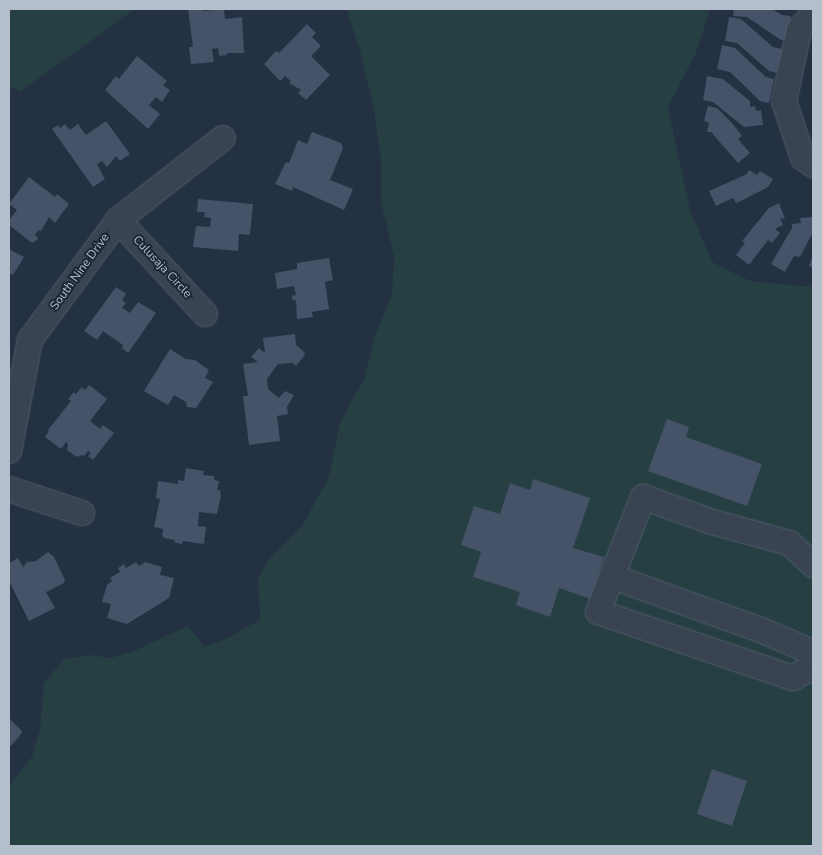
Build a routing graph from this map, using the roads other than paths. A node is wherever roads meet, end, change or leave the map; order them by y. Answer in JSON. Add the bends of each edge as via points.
{"nodes":[{"id":1,"x":813,"y":14,"type":"edge"},
{"id":2,"x":223,"y":138,"type":"dead end"},
{"id":3,"x":813,"y":165,"type":"edge"},
{"id":4,"x":118,"y":220,"type":"junction"},
{"id":5,"x":205,"y":314,"type":"dead end"},
{"id":6,"x":9,"y":451,"type":"edge"},
{"id":7,"x":9,"y":489,"type":"edge"},
{"id":8,"x":82,"y":513,"type":"dead end"},
{"id":9,"x":813,"y":565,"type":"edge"},
{"id":10,"x":613,"y":577,"type":"junction"},
{"id":11,"x":813,"y":657,"type":"edge"},
{"id":12,"x":813,"y":662,"type":"edge"}],
"edges":[{"from":1,"to":3,"type":"street","via":[[799,30],[784,101],[803,158]]},
{"from":2,"to":4,"type":"street","name":"South Nine Drive"},
{"from":4,"to":5,"type":"street","name":"Culusaja Circle"},
{"from":4,"to":6,"type":"street","name":"South Nine Drive","via":[[30,340]]},
{"from":7,"to":8,"type":"street"},
{"from":9,"to":10,"type":"street","via":[[789,543],[712,522],[643,497]]},
{"from":10,"to":11,"type":"street","via":[[761,630],[802,648]]},
{"from":10,"to":12,"type":"street","via":[[598,612],[793,678]]}]}
